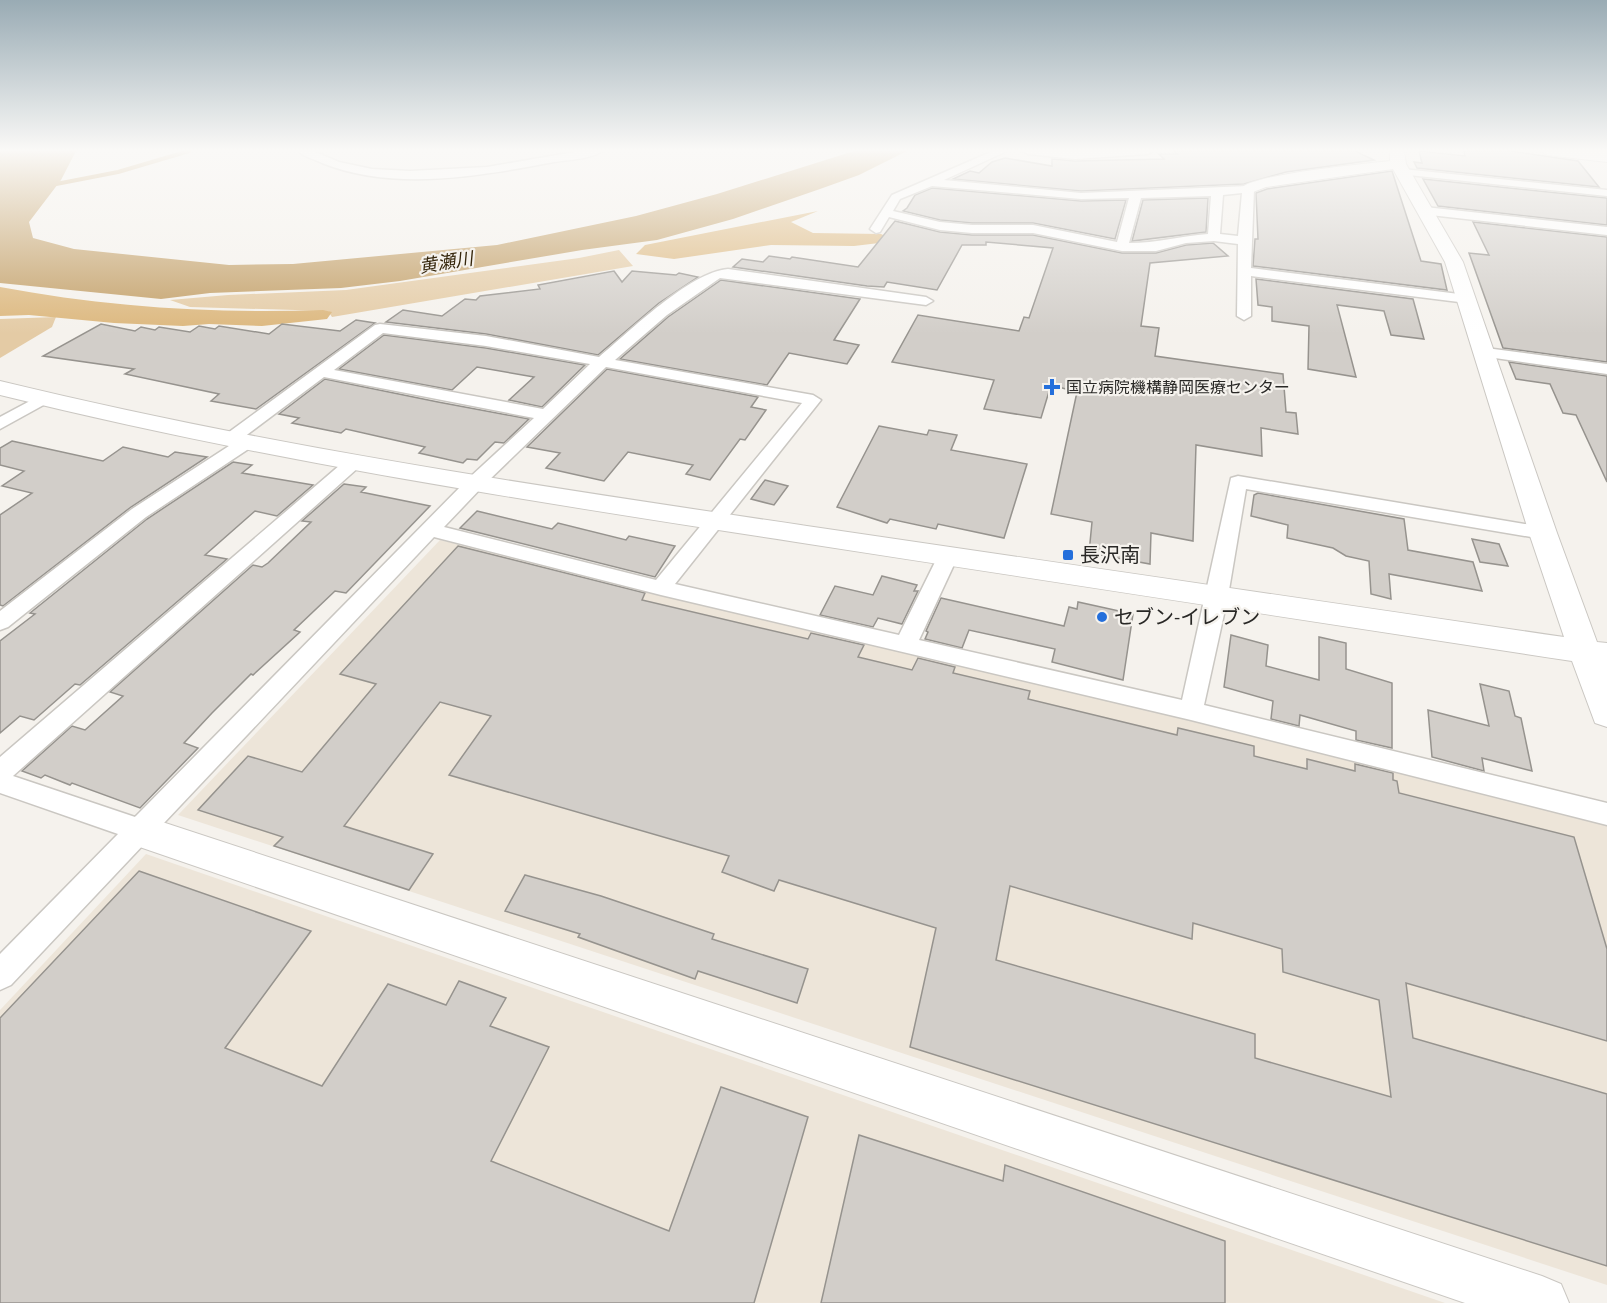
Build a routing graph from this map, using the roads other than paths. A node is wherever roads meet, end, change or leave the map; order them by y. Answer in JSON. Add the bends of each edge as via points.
{"nodes":[{"id":1,"x":1425,"y":211,"type":"edge"},
{"id":2,"x":1131,"y":212,"type":"edge"},
{"id":3,"x":1216,"y":212,"type":"edge"},
{"id":4,"x":1246,"y":212,"type":"edge"},
{"id":5,"x":1432,"y":212,"type":"edge"},
{"id":6,"x":886,"y":213,"type":"joint"},
{"id":7,"x":876,"y":229,"type":"dead end"},
{"id":8,"x":1607,"y":231,"type":"edge"},
{"id":9,"x":1214,"y":237,"type":"junction"},
{"id":10,"x":1244,"y":241,"type":"junction"},
{"id":11,"x":1122,"y":247,"type":"junction"},
{"id":12,"x":1243,"y":270,"type":"junction"},
{"id":13,"x":1467,"y":299,"type":"junction"},
{"id":14,"x":926,"y":301,"type":"dead end"},
{"id":15,"x":1244,"y":316,"type":"dead end"},
{"id":16,"x":1486,"y":353,"type":"junction"},
{"id":17,"x":601,"y":363,"type":"junction"},
{"id":18,"x":1607,"y":369,"type":"edge"},
{"id":19,"x":322,"y":372,"type":"junction"},
{"id":20,"x":0,"y":388,"type":"edge"},
{"id":21,"x":43,"y":399,"type":"junction"},
{"id":22,"x":547,"y":415,"type":"junction"},
{"id":23,"x":0,"y":424,"type":"edge"},
{"id":24,"x":239,"y":440,"type":"junction"},
{"id":25,"x":353,"y":463,"type":"junction"},
{"id":26,"x":477,"y":482,"type":"junction"},
{"id":27,"x":714,"y":521,"type":"junction"},
{"id":28,"x":431,"y":530,"type":"junction"},
{"id":29,"x":1543,"y":533,"type":"junction"},
{"id":30,"x":948,"y":556,"type":"junction"},
{"id":31,"x":661,"y":588,"type":"junction"},
{"id":32,"x":1217,"y":596,"type":"junction"},
{"id":33,"x":0,"y":622,"type":"edge"},
{"id":34,"x":905,"y":646,"type":"junction"},
{"id":35,"x":1595,"y":653,"type":"edge"},
{"id":36,"x":1191,"y":711,"type":"junction"},
{"id":37,"x":1607,"y":714,"type":"edge"},
{"id":38,"x":0,"y":772,"type":"edge"},
{"id":39,"x":0,"y":782,"type":"edge"},
{"id":40,"x":1607,"y":814,"type":"edge"},
{"id":41,"x":141,"y":831,"type":"junction"},
{"id":42,"x":0,"y":975,"type":"edge"},
{"id":43,"x":1542,"y":1303,"type":"edge"}],
"edges":[{"from":1,"to":13,"type":"street","via":[[1454,262]]},
{"from":2,"to":11,"type":"street"},
{"from":3,"to":9,"type":"street"},
{"from":4,"to":10,"type":"street"},
{"from":5,"to":8,"type":"street"},
{"from":6,"to":7,"type":"street"},
{"from":6,"to":11,"type":"street","via":[[972,230],[1060,232]]},
{"from":9,"to":10,"type":"street"},
{"from":9,"to":11,"type":"street","via":[[1156,247]]},
{"from":10,"to":12,"type":"street"},
{"from":12,"to":13,"type":"street"},
{"from":12,"to":15,"type":"street"},
{"from":13,"to":16,"type":"street"},
{"from":14,"to":17,"type":"street","via":[[717,274],[698,284]]},
{"from":16,"to":18,"type":"street"},
{"from":16,"to":29,"type":"street"},
{"from":17,"to":19,"type":"street","via":[[486,341],[380,328]]},
{"from":17,"to":22,"type":"street"},
{"from":17,"to":27,"type":"street","via":[[813,400]]},
{"from":19,"to":22,"type":"street"},
{"from":19,"to":24,"type":"street"},
{"from":20,"to":21,"type":"street"},
{"from":21,"to":23,"type":"street"},
{"from":21,"to":24,"type":"street"},
{"from":22,"to":26,"type":"street"},
{"from":24,"to":25,"type":"street"},
{"from":24,"to":33,"type":"street"},
{"from":25,"to":26,"type":"street"},
{"from":25,"to":38,"type":"street"},
{"from":26,"to":27,"type":"street"},
{"from":26,"to":28,"type":"street"},
{"from":27,"to":30,"type":"street"},
{"from":27,"to":31,"type":"street"},
{"from":28,"to":31,"type":"street"},
{"from":28,"to":41,"type":"street"},
{"from":29,"to":32,"type":"street","via":[[1238,482]]},
{"from":29,"to":35,"type":"street"},
{"from":30,"to":32,"type":"street"},
{"from":30,"to":34,"type":"street"},
{"from":31,"to":34,"type":"street"},
{"from":32,"to":35,"type":"street"},
{"from":32,"to":36,"type":"street"},
{"from":34,"to":36,"type":"street"},
{"from":35,"to":37,"type":"street"},
{"from":36,"to":40,"type":"street"},
{"from":39,"to":41,"type":"street"},
{"from":41,"to":42,"type":"street"},
{"from":41,"to":43,"type":"street"}]}
